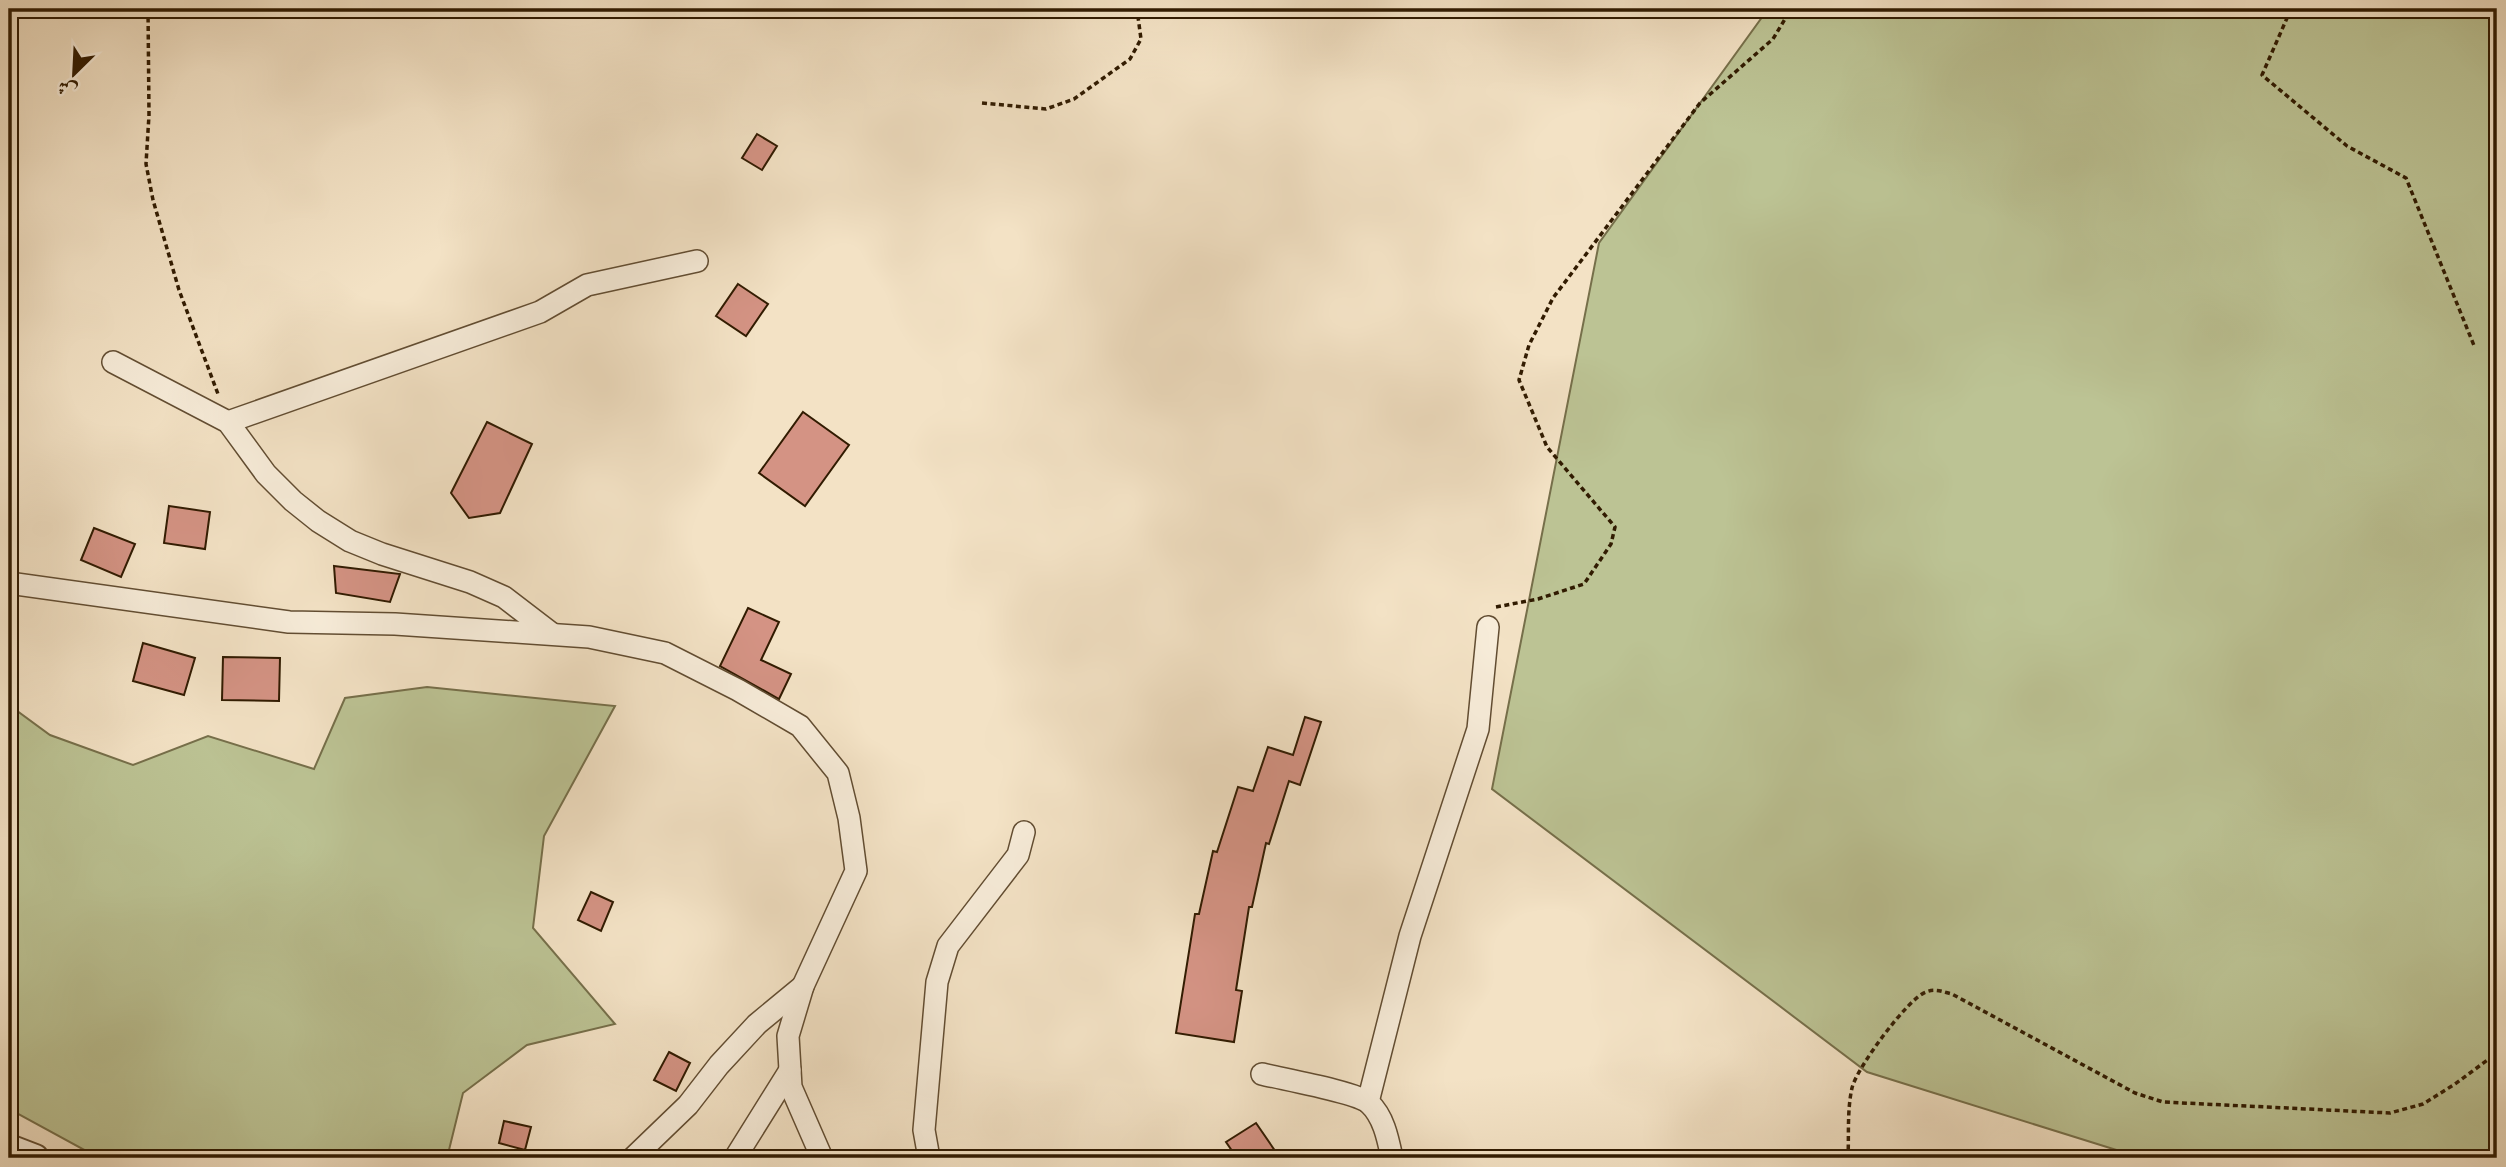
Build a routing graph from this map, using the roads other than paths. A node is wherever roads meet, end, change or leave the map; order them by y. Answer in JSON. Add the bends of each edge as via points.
{"nodes":[{"id":1,"x":696,"y":261,"type":"dead end"},
{"id":2,"x":113,"y":362,"type":"dead end"},
{"id":3,"x":228,"y":422,"type":"junction"},
{"id":4,"x":9,"y":583,"type":"edge"},
{"id":5,"x":1488,"y":627,"type":"road end"},
{"id":6,"x":551,"y":633,"type":"junction"},
{"id":7,"x":1024,"y":832,"type":"dead end"},
{"id":8,"x":803,"y":986,"type":"junction"},
{"id":9,"x":790,"y":1070,"type":"junction"},
{"id":10,"x":1262,"y":1074,"type":"dead end"},
{"id":11,"x":1368,"y":1102,"type":"junction"},
{"id":12,"x":9,"y":1149,"type":"edge"},
{"id":13,"x":35,"y":1158,"type":"edge"},
{"id":14,"x":633,"y":1158,"type":"edge"},
{"id":15,"x":735,"y":1158,"type":"edge"},
{"id":16,"x":822,"y":1158,"type":"edge"},
{"id":17,"x":929,"y":1158,"type":"edge"},
{"id":18,"x":1392,"y":1158,"type":"edge"}],
"edges":[{"from":1,"to":3,"type":"street","via":[[587,285],[540,312]]},
{"from":2,"to":3,"type":"street"},
{"from":3,"to":6,"type":"street","via":[[266,474],[318,522],[382,554],[504,597]]},
{"from":4,"to":6,"type":"street","via":[[289,622]]},
{"from":5,"to":11,"type":"street","via":[[1478,729],[1410,936]]},
{"from":6,"to":8,"type":"street","via":[[665,653],[800,726],[838,773],[856,871]]},
{"from":7,"to":17,"type":"street","via":[[1018,855],[948,946],[937,982],[924,1130]]},
{"from":8,"to":9,"type":"street","via":[[788,1036]]},
{"from":8,"to":14,"type":"street","via":[[757,1024],[688,1105]]},
{"from":9,"to":15,"type":"street"},
{"from":9,"to":16,"type":"street","via":[[791,1087]]},
{"from":10,"to":11,"type":"street"},
{"from":11,"to":18,"type":"street","via":[[1385,1128]]},
{"from":12,"to":13,"type":"street"}]}
